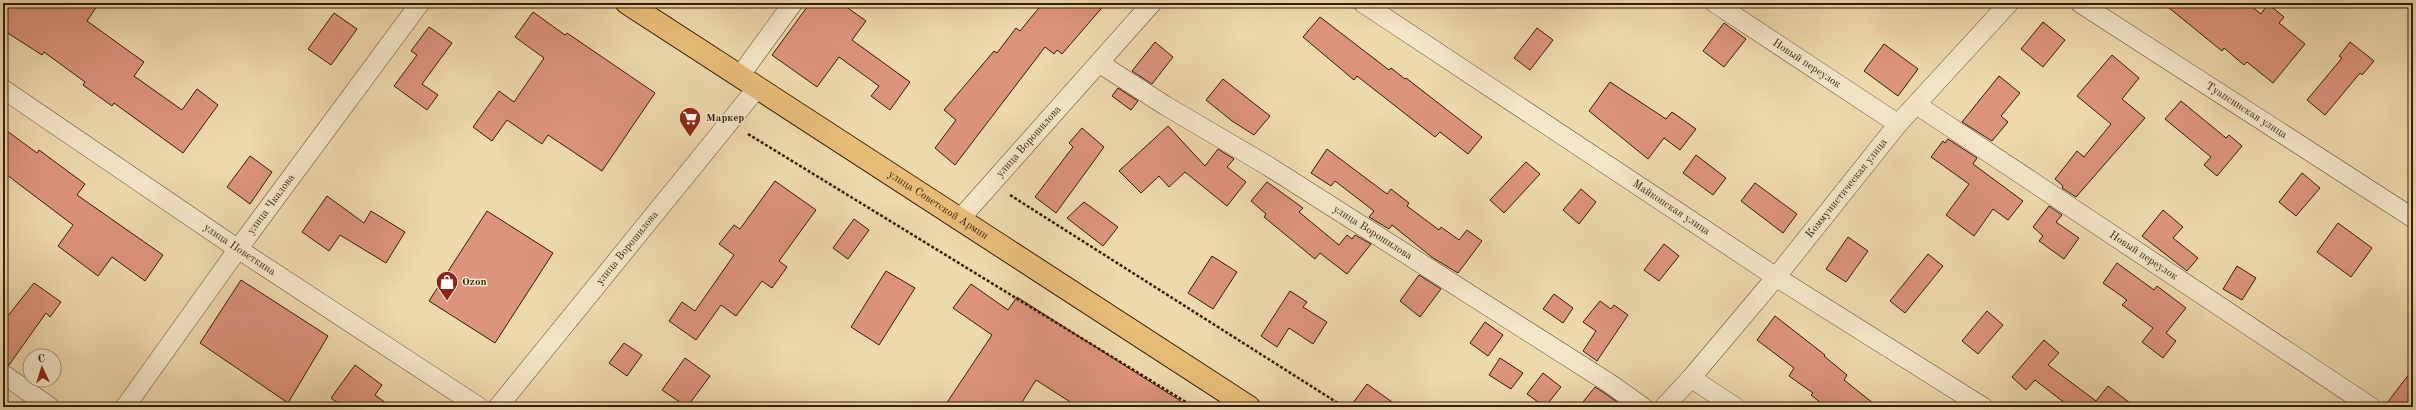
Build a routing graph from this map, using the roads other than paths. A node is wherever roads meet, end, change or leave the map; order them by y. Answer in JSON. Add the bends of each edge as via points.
{"nodes":[{"id":1,"x":420,"y":3,"type":"edge"},
{"id":2,"x":627,"y":3,"type":"edge"},
{"id":3,"x":793,"y":3,"type":"edge"},
{"id":4,"x":1152,"y":3,"type":"edge"},
{"id":5,"x":1363,"y":3,"type":"edge"},
{"id":6,"x":1715,"y":3,"type":"edge"},
{"id":7,"x":2008,"y":3,"type":"edge"},
{"id":8,"x":2080,"y":3,"type":"edge"},
{"id":9,"x":1099,"y":63,"type":"junction"},
{"id":10,"x":739,"y":76,"type":"junction"},
{"id":11,"x":757,"y":88,"type":"junction"},
{"id":12,"x":3,"y":89,"type":"edge"},
{"id":13,"x":1917,"y":105,"type":"junction"},
{"id":14,"x":1898,"y":124,"type":"junction"},
{"id":15,"x":2413,"y":218,"type":"edge"},
{"id":16,"x":959,"y":220,"type":"junction"},
{"id":17,"x":238,"y":248,"type":"junction"},
{"id":18,"x":1776,"y":277,"type":"junction"},
{"id":19,"x":3,"y":374,"type":"edge"},
{"id":20,"x":1691,"y":378,"type":"junction"},
{"id":21,"x":50,"y":407,"type":"edge"},
{"id":22,"x":125,"y":407,"type":"edge"},
{"id":23,"x":479,"y":407,"type":"edge"},
{"id":24,"x":498,"y":407,"type":"edge"},
{"id":25,"x":1249,"y":407,"type":"edge"},
{"id":26,"x":1642,"y":407,"type":"edge"},
{"id":27,"x":1664,"y":407,"type":"edge"},
{"id":28,"x":1735,"y":407,"type":"edge"},
{"id":29,"x":1983,"y":407,"type":"edge"},
{"id":30,"x":2371,"y":407,"type":"edge"}],
"edges":[{"from":1,"to":17,"type":"street","name":"улица Чкалова"},
{"from":2,"to":10,"type":"main road","name":"улица Советской Армии"},
{"from":3,"to":10,"type":"street"},
{"from":4,"to":9,"type":"street","name":"улица Ворошилова"},
{"from":5,"to":18,"type":"street","name":"Майкопская улица"},
{"from":6,"to":14,"type":"street","name":"Новый переулок"},
{"from":7,"to":13,"type":"street","name":"Коммунистическая улица"},
{"from":8,"to":15,"type":"street","name":"Туапсинская улица"},
{"from":9,"to":16,"type":"street","name":"улица Ворошилова"},
{"from":9,"to":26,"type":"street","name":"улица Ворошилова","via":[[1274,170],[1610,383]]},
{"from":10,"to":11,"type":"main road","name":"улица Советской Армии"},
{"from":11,"to":16,"type":"main road","name":"улица Советской Армии"},
{"from":11,"to":24,"type":"street","name":"улица Ворошилова"},
{"from":12,"to":17,"type":"street","name":"улица Поветкина"},
{"from":13,"to":14,"type":"street","name":"Коммунистическая улица"},
{"from":13,"to":30,"type":"street","name":"Новый переулок"},
{"from":14,"to":18,"type":"street","name":"Коммунистическая улица"},
{"from":16,"to":25,"type":"main road","name":"улица Советской Армии"},
{"from":17,"to":22,"type":"street","name":"улица Чкалова"},
{"from":17,"to":23,"type":"street","name":"улица Поветкина"},
{"from":18,"to":20,"type":"street","name":"Коммунистическая улица"},
{"from":18,"to":29,"type":"street","name":"Майкопская улица"},
{"from":19,"to":21,"type":"street"},
{"from":20,"to":27,"type":"street","name":"Коммунистическая улица"},
{"from":20,"to":28,"type":"street"}]}
